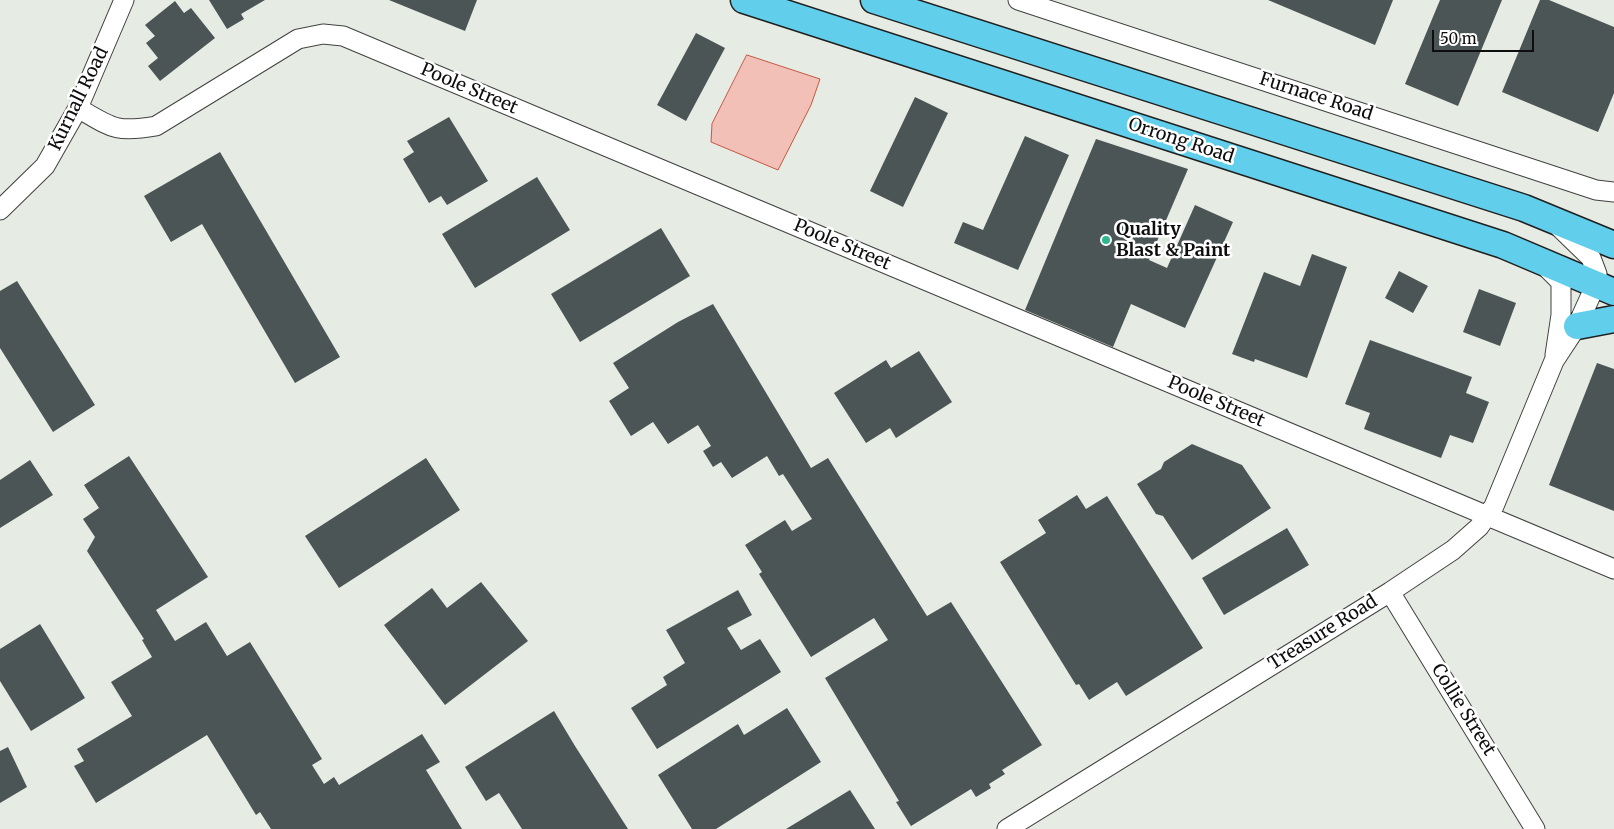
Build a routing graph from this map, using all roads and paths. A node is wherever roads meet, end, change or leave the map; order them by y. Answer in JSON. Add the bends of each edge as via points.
{"nodes":[{"id":1,"x":124,"y":0,"type":"edge"},
{"id":2,"x":744,"y":0,"type":"edge"},
{"id":3,"x":874,"y":0,"type":"edge"},
{"id":4,"x":1018,"y":0,"type":"edge"},
{"id":5,"x":78,"y":108,"type":"junction"},
{"id":6,"x":1614,"y":192,"type":"edge"},
{"id":7,"x":0,"y":210,"type":"edge"},
{"id":8,"x":1549,"y":218,"type":"junction"},
{"id":9,"x":1614,"y":245,"type":"edge"},
{"id":10,"x":1538,"y":260,"type":"junction"},
{"id":11,"x":1605,"y":288,"type":"edge"},
{"id":12,"x":1614,"y":319,"type":"edge"},
{"id":13,"x":1577,"y":326,"type":"junction"},
{"id":14,"x":1554,"y":361,"type":"junction"},
{"id":15,"x":1488,"y":516,"type":"junction"},
{"id":16,"x":1614,"y":569,"type":"edge"},
{"id":17,"x":1390,"y":592,"type":"junction"},
{"id":18,"x":1007,"y":829,"type":"edge"},
{"id":19,"x":1535,"y":829,"type":"edge"}],
"edges":[{"from":1,"to":5,"type":"street","name":"Kurnall Road"},
{"from":2,"to":10,"type":"highway","name":"Orrong Road","via":[[1503,245]]},
{"from":3,"to":8,"type":"highway"},
{"from":4,"to":6,"type":"street","name":"Furnace Road","via":[[1587,186]]},
{"from":5,"to":7,"type":"street","name":"Kurnall Road","via":[[45,166]]},
{"from":5,"to":15,"type":"street","name":"Poole Street","via":[[113,128],[133,130],[156,126],[298,39],[323,34],[343,36]]},
{"from":8,"to":9,"type":"highway"},
{"from":8,"to":11,"type":"street","via":[[1591,258]]},
{"from":10,"to":11,"type":"highway","name":"Orrong Road"},
{"from":10,"to":14,"type":"street","name":"Treasure Road","via":[[1561,282],[1561,315]]},
{"from":11,"to":13,"type":"street","name":"Treasure Road"},
{"from":12,"to":13,"type":"highway"},
{"from":13,"to":14,"type":"street","name":"Treasure Road"},
{"from":14,"to":15,"type":"street","name":"Treasure Road"},
{"from":15,"to":16,"type":"street","name":"Poole Street"},
{"from":15,"to":17,"type":"street","name":"Treasure Road","via":[[1453,550]]},
{"from":17,"to":18,"type":"street","name":"Treasure Road"},
{"from":17,"to":19,"type":"street","name":"Collie Street"}]}
